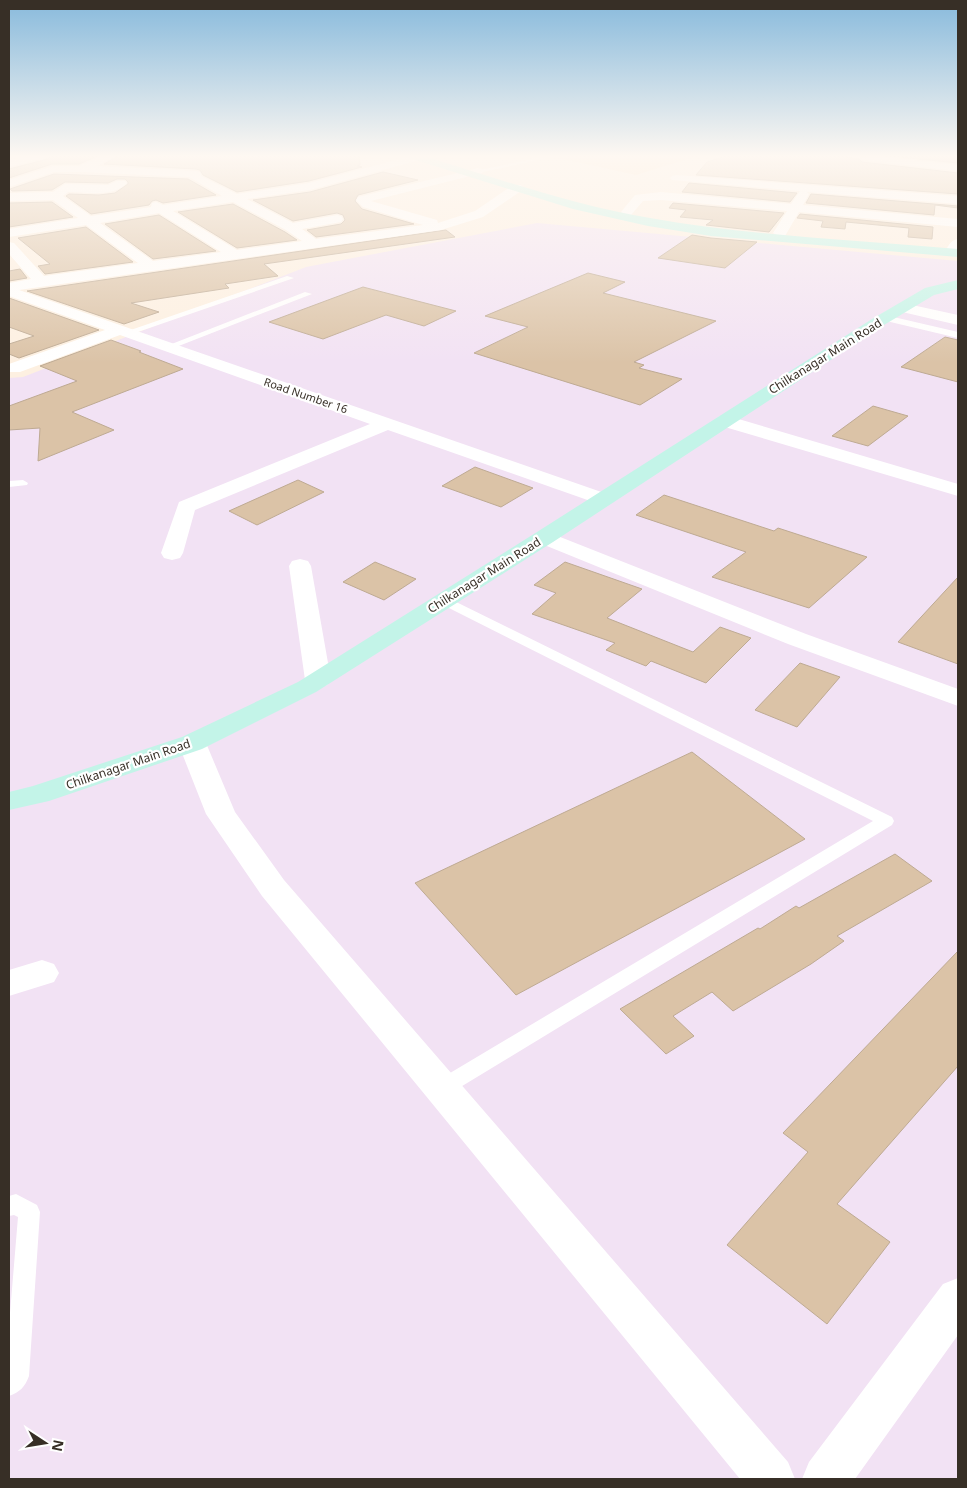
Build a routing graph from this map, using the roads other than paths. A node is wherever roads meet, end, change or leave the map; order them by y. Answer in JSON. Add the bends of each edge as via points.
{"nodes":[{"id":1,"x":67,"y":224,"type":"edge"},
{"id":2,"x":96,"y":224,"type":"edge"},
{"id":3,"x":186,"y":224,"type":"edge"},
{"id":4,"x":286,"y":224,"type":"edge"},
{"id":5,"x":299,"y":224,"type":"edge"},
{"id":6,"x":436,"y":224,"type":"edge"},
{"id":7,"x":446,"y":224,"type":"edge"},
{"id":8,"x":663,"y":224,"type":"edge"},
{"id":9,"x":697,"y":224,"type":"edge"},
{"id":10,"x":785,"y":224,"type":"edge"},
{"id":11,"x":441,"y":226,"type":"junction"},
{"id":12,"x":291,"y":227,"type":"junction"},
{"id":13,"x":9,"y":233,"type":"edge"},
{"id":14,"x":780,"y":233,"type":"junction"},
{"id":15,"x":314,"y":244,"type":"junction"},
{"id":16,"x":9,"y":246,"type":"edge"},
{"id":17,"x":234,"y":254,"type":"junction"},
{"id":18,"x":955,"y":264,"type":"edge"},
{"id":19,"x":150,"y":266,"type":"junction"},
{"id":20,"x":290,"y":278,"type":"dead end"},
{"id":21,"x":41,"y":280,"type":"junction"},
{"id":22,"x":9,"y":286,"type":"edge"},
{"id":23,"x":9,"y":291,"type":"edge"},
{"id":24,"x":308,"y":294,"type":"dead end"},
{"id":25,"x":894,"y":313,"type":"junction"},
{"id":26,"x":958,"y":320,"type":"edge"},
{"id":27,"x":122,"y":332,"type":"junction"},
{"id":28,"x":958,"y":335,"type":"edge"},
{"id":29,"x":168,"y":347,"type":"junction"},
{"id":30,"x":14,"y":368,"type":"dead end"},
{"id":31,"x":725,"y":421,"type":"junction"},
{"id":32,"x":388,"y":423,"type":"junction"},
{"id":33,"x":23,"y":483,"type":"dead end"},
{"id":34,"x":9,"y":484,"type":"edge"},
{"id":35,"x":958,"y":490,"type":"edge"},
{"id":36,"x":603,"y":499,"type":"junction"},
{"id":37,"x":545,"y":538,"type":"junction"},
{"id":38,"x":172,"y":553,"type":"dead end"},
{"id":39,"x":300,"y":566,"type":"dead end"},
{"id":40,"x":444,"y":600,"type":"junction"},
{"id":41,"x":318,"y":680,"type":"junction"},
{"id":42,"x":958,"y":698,"type":"edge"},
{"id":43,"x":192,"y":743,"type":"junction"},
{"id":44,"x":9,"y":801,"type":"edge"},
{"id":45,"x":42,"y":973,"type":"dead end"},
{"id":46,"x":9,"y":983,"type":"edge"},
{"id":47,"x":442,"y":1088,"type":"junction"},
{"id":48,"x":9,"y":1206,"type":"edge"},
{"id":49,"x":958,"y":1300,"type":"edge"},
{"id":50,"x":9,"y":1384,"type":"edge"},
{"id":51,"x":771,"y":1479,"type":"edge"},
{"id":52,"x":826,"y":1479,"type":"edge"}],
"edges":[{"from":1,"to":13,"type":"street"},
{"from":2,"to":19,"type":"street"},
{"from":3,"to":17,"type":"street"},
{"from":4,"to":12,"type":"street"},
{"from":5,"to":12,"type":"street"},
{"from":6,"to":11,"type":"street"},
{"from":7,"to":11,"type":"street"},
{"from":8,"to":18,"type":"main road"},
{"from":9,"to":14,"type":"main road"},
{"from":10,"to":14,"type":"street"},
{"from":11,"to":15,"type":"street"},
{"from":12,"to":15,"type":"street"},
{"from":14,"to":18,"type":"main road"},
{"from":15,"to":17,"type":"street"},
{"from":16,"to":21,"type":"street"},
{"from":17,"to":19,"type":"street"},
{"from":18,"to":25,"type":"main road","name":"Chilkanagar Main Road","via":[[930,290]]},
{"from":19,"to":21,"type":"street"},
{"from":20,"to":27,"type":"lane"},
{"from":21,"to":22,"type":"street"},
{"from":23,"to":27,"type":"street","name":"Road Number 16"},
{"from":24,"to":29,"type":"lane"},
{"from":25,"to":26,"type":"street"},
{"from":25,"to":28,"type":"lane"},
{"from":25,"to":31,"type":"main road","name":"Chilkanagar Main Road"},
{"from":27,"to":29,"type":"street","name":"Road Number 16"},
{"from":27,"to":30,"type":"street"},
{"from":29,"to":32,"type":"street","name":"Road Number 16"},
{"from":31,"to":35,"type":"street"},
{"from":31,"to":36,"type":"main road","name":"Chilkanagar Main Road"},
{"from":32,"to":36,"type":"street","name":"Road Number 16"},
{"from":32,"to":38,"type":"street","via":[[186,506]]},
{"from":33,"to":34,"type":"lane"},
{"from":36,"to":37,"type":"main road","name":"Chilkanagar Main Road"},
{"from":37,"to":40,"type":"main road","name":"Chilkanagar Main Road"},
{"from":37,"to":42,"type":"street","via":[[797,639]]},
{"from":39,"to":41,"type":"street"},
{"from":40,"to":41,"type":"main road","name":"Chilkanagar Main Road"},
{"from":40,"to":47,"type":"lane","via":[[886,820]]},
{"from":41,"to":43,"type":"main road","name":"Chilkanagar Main Road"},
{"from":43,"to":44,"type":"main road","name":"Chilkanagar Main Road"},
{"from":43,"to":47,"type":"street","via":[[221,814],[273,888]]},
{"from":45,"to":46,"type":"street"},
{"from":47,"to":51,"type":"street"},
{"from":48,"to":50,"type":"lane","via":[[16,1204],[29,1212],[17,1376]]},
{"from":49,"to":52,"type":"street"}]}
